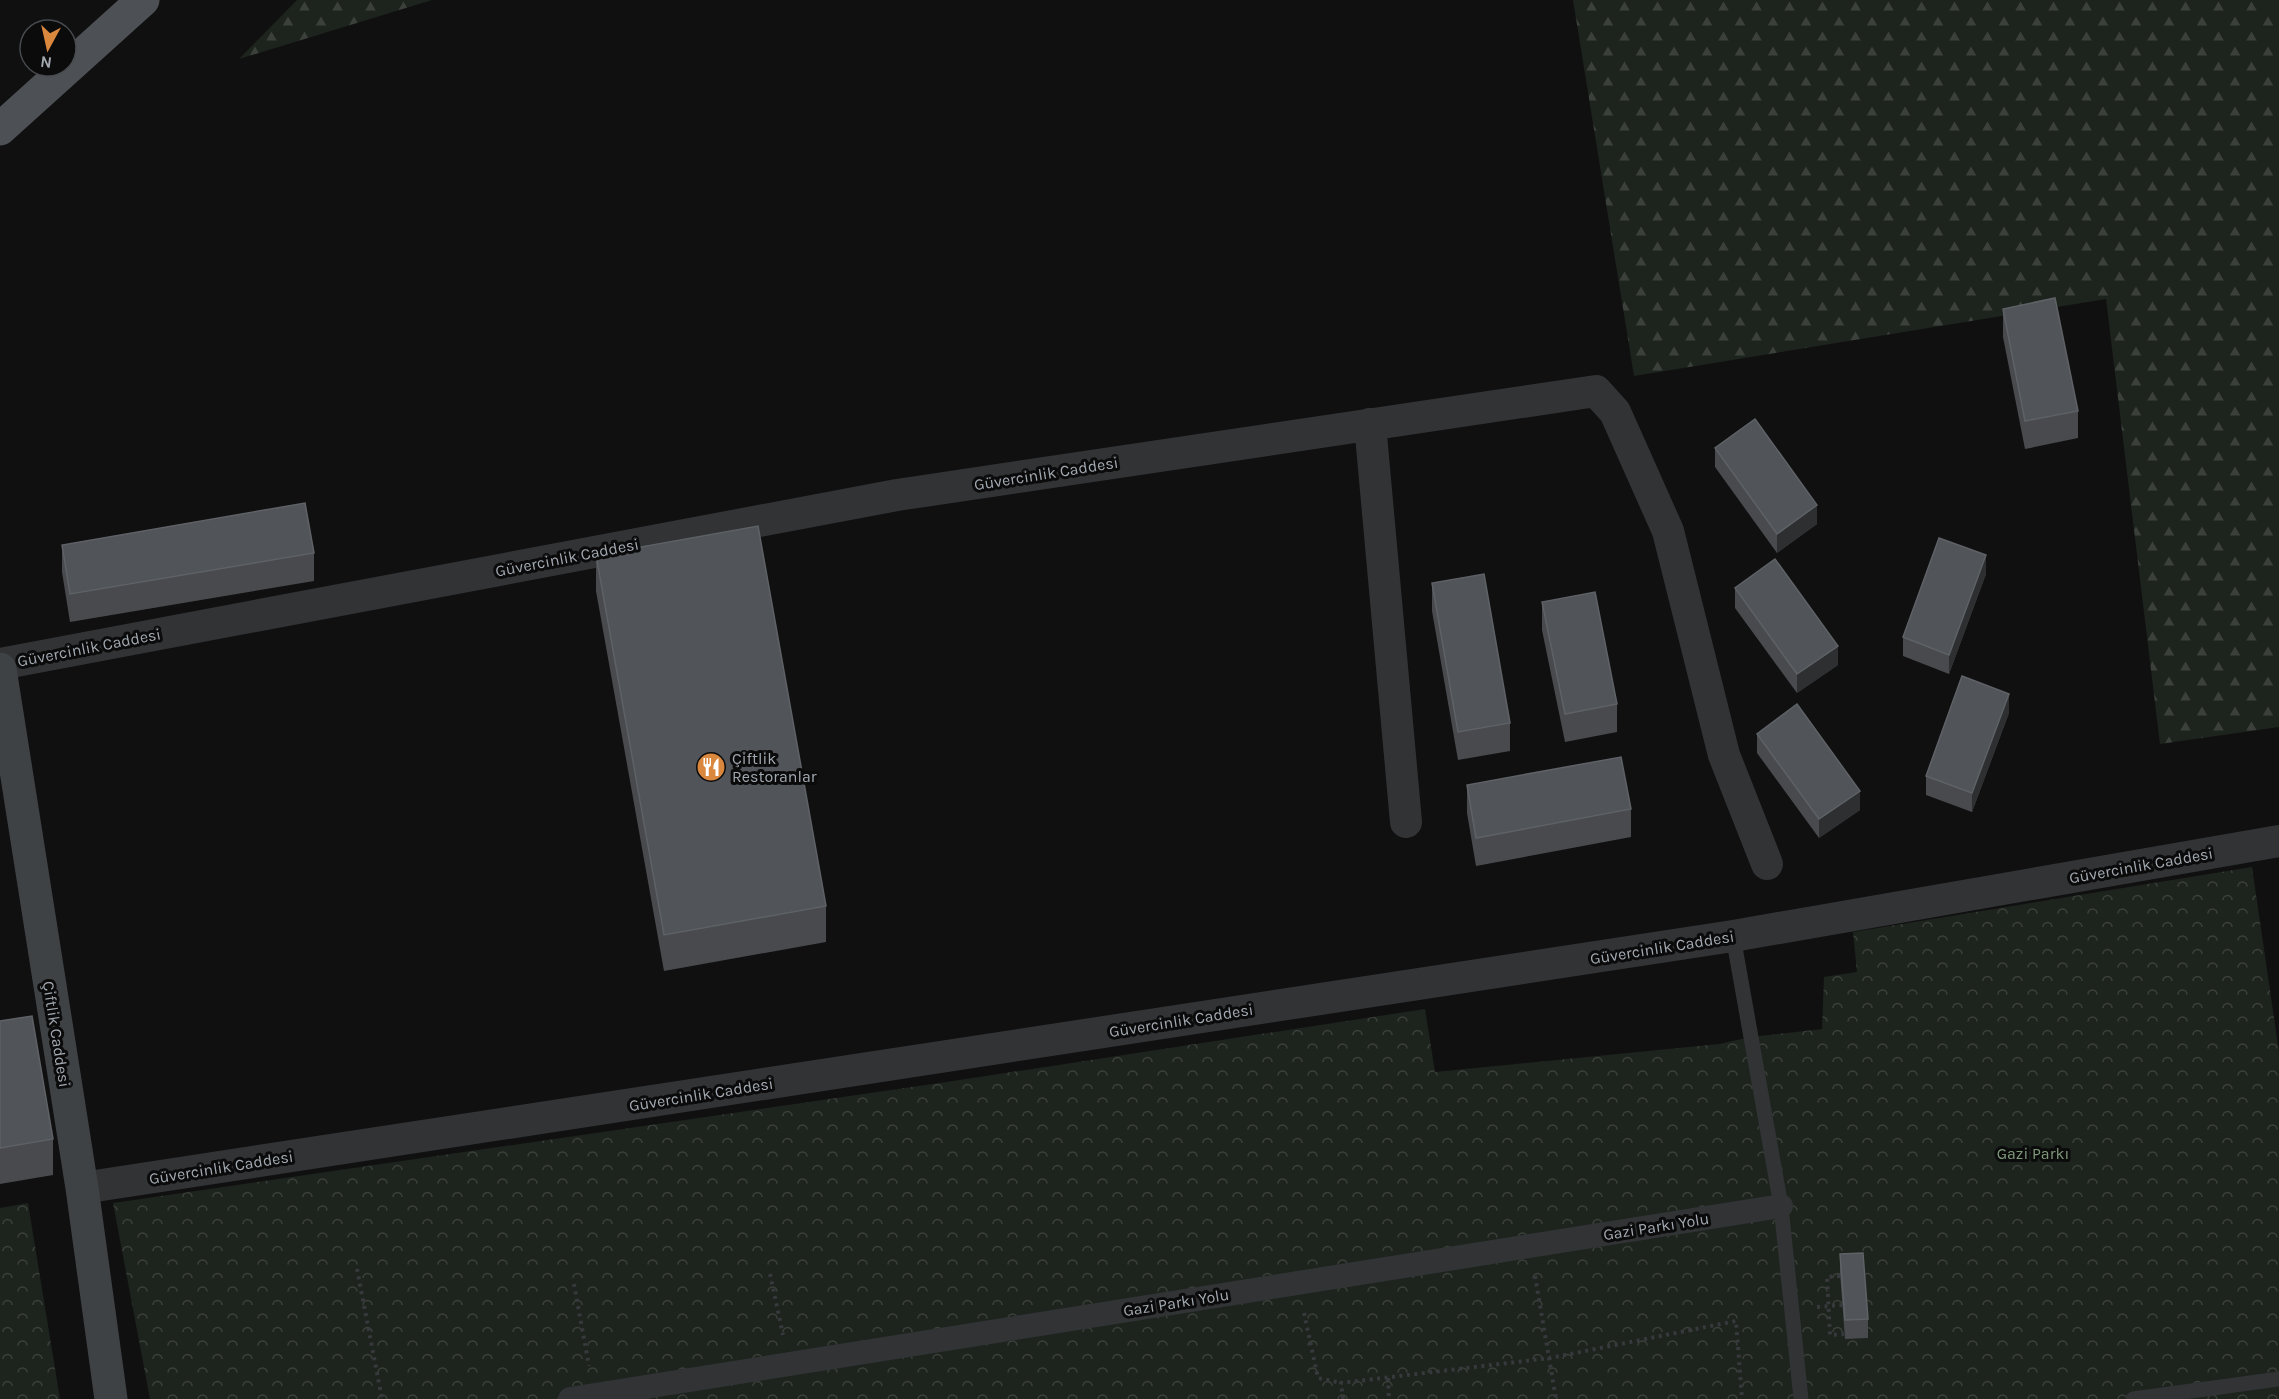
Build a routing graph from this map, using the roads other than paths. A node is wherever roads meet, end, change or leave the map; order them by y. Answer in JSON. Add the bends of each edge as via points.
{"nodes":[{"id":1,"x":143,"y":0,"type":"edge"},
{"id":2,"x":0,"y":129,"type":"edge"},
{"id":3,"x":1370,"y":424,"type":"junction"},
{"id":4,"x":0,"y":664,"type":"edge"},
{"id":5,"x":0,"y":669,"type":"edge"},
{"id":6,"x":1406,"y":822,"type":"dead end"},
{"id":7,"x":2279,"y":842,"type":"edge"},
{"id":8,"x":1767,"y":864,"type":"dead end"},
{"id":9,"x":1733,"y":936,"type":"junction"},
{"id":10,"x":82,"y":1188,"type":"junction"},
{"id":11,"x":1781,"y":1206,"type":"junction"},
{"id":12,"x":2279,"y":1379,"type":"edge"},
{"id":13,"x":111,"y":1399,"type":"edge"},
{"id":14,"x":570,"y":1399,"type":"edge"},
{"id":15,"x":1801,"y":1399,"type":"edge"},
{"id":16,"x":2133,"y":1399,"type":"edge"}],
"edges":[{"from":1,"to":2,"type":"main road"},
{"from":3,"to":4,"type":"street","name":"Güvercinlik Caddesi","via":[[897,495]]},
{"from":3,"to":6,"type":"street"},
{"from":3,"to":8,"type":"street","name":"Güvercinlik Caddesi","via":[[1596,391],[1615,412],[1668,531],[1724,755]]},
{"from":5,"to":10,"type":"main road","name":"Çiftlik Caddesi"},
{"from":7,"to":9,"type":"street","name":"Güvercinlik Caddesi"},
{"from":9,"to":10,"type":"street","name":"Güvercinlik Caddesi"},
{"from":9,"to":11,"type":"lane"},
{"from":10,"to":13,"type":"main road","name":"Çiftlik Caddesi"},
{"from":11,"to":14,"type":"street","name":"Gazi Parkı Yolu"},
{"from":11,"to":15,"type":"lane"},
{"from":12,"to":16,"type":"lane"}]}
